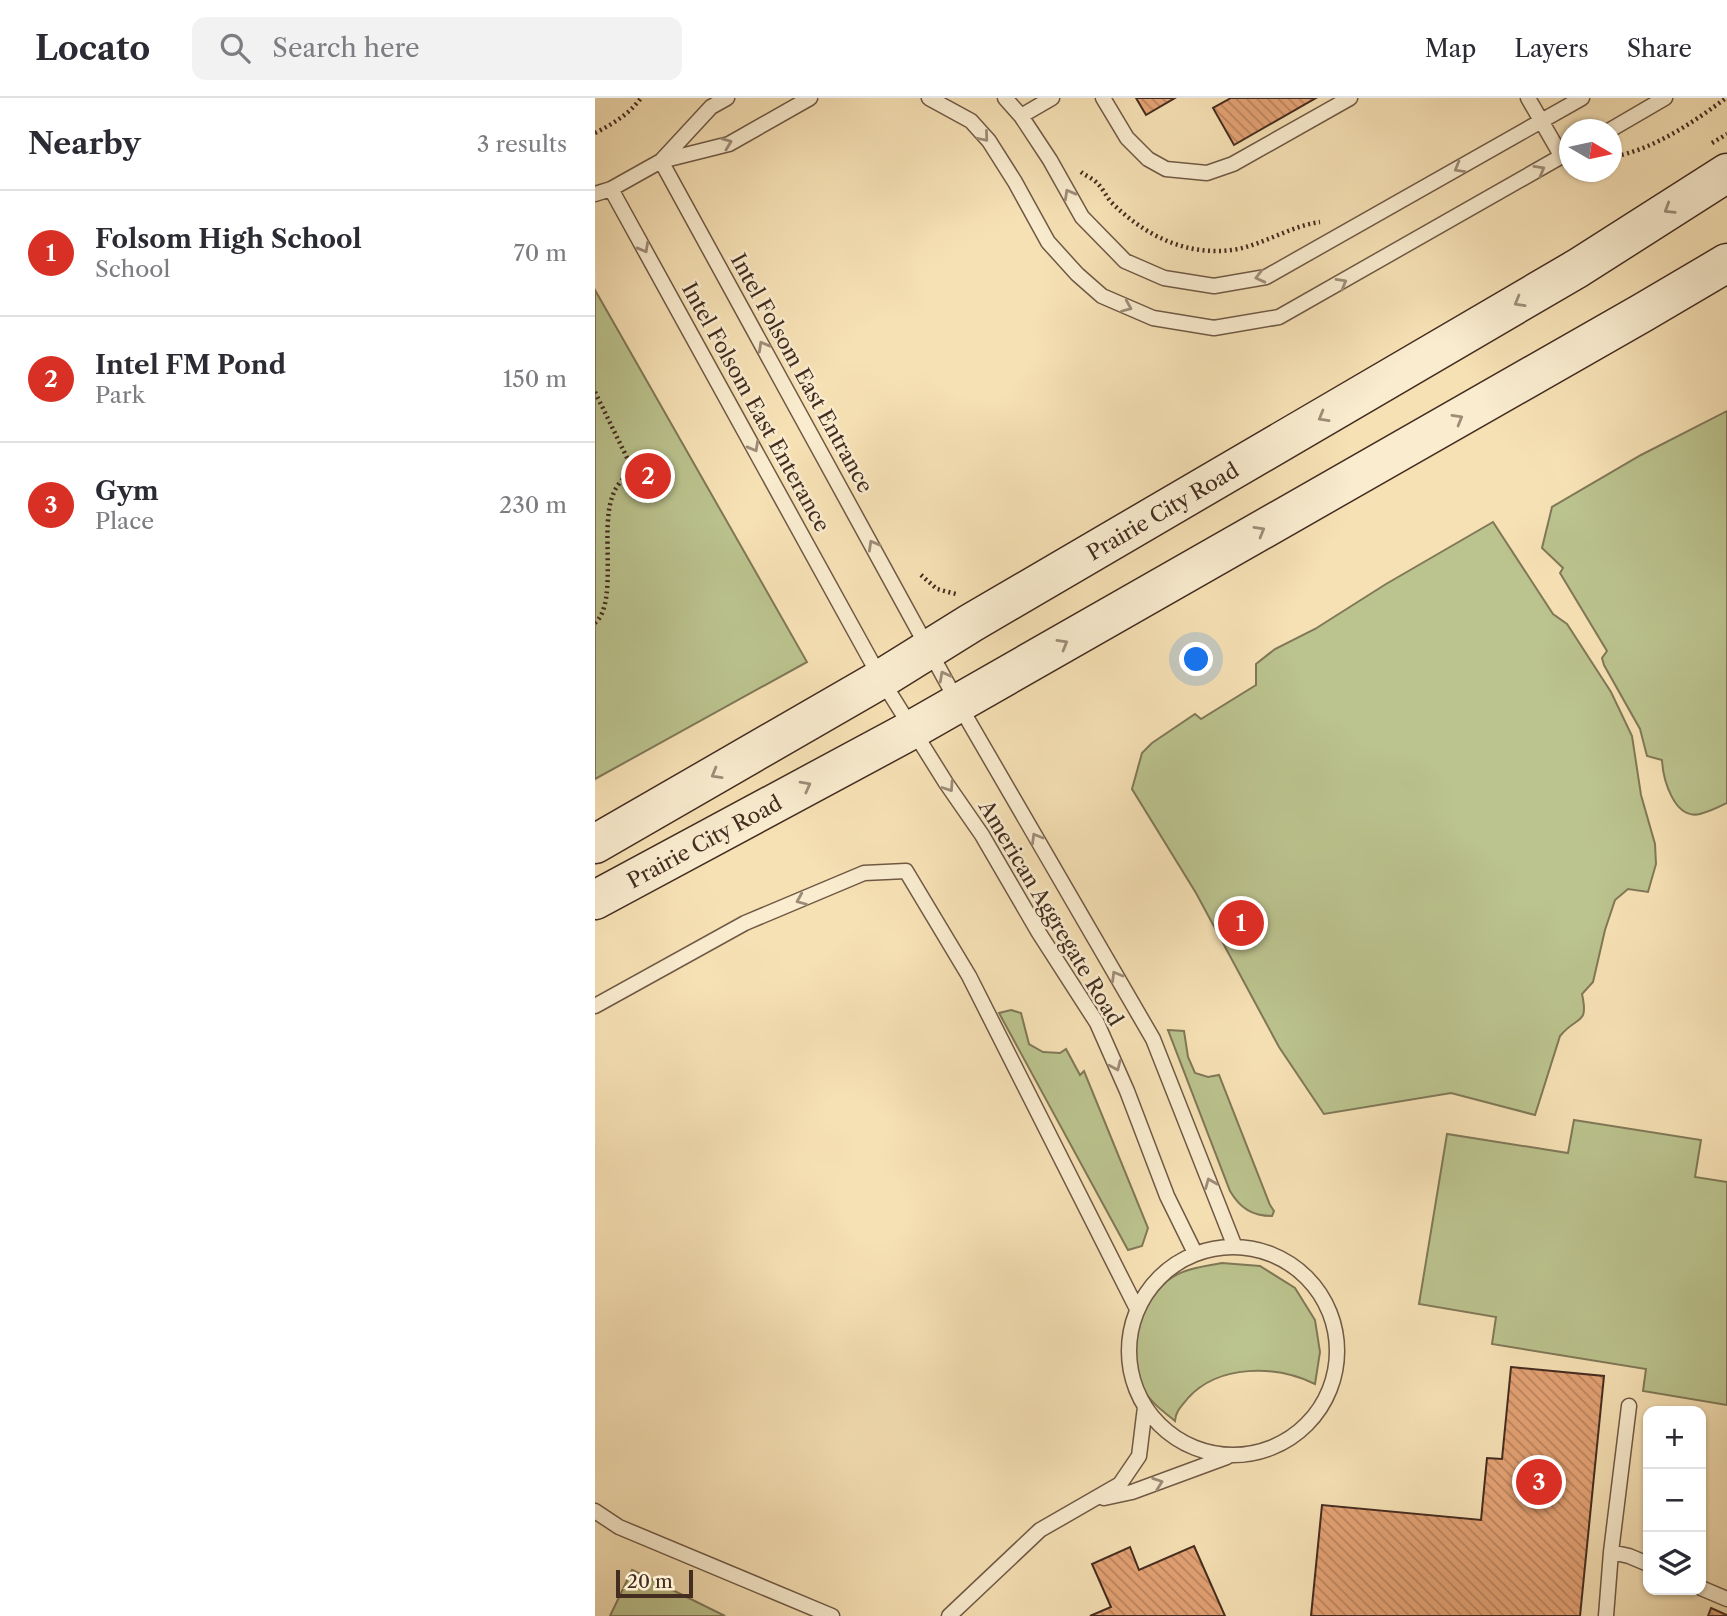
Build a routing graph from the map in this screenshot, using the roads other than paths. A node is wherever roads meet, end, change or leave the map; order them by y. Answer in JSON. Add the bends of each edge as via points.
{"nodes":[{"id":1,"x":727,"y":98,"type":"edge"},
{"id":2,"x":810,"y":98,"type":"edge"},
{"id":3,"x":929,"y":98,"type":"edge"},
{"id":4,"x":1005,"y":98,"type":"edge"},
{"id":5,"x":1052,"y":98,"type":"edge"},
{"id":6,"x":1103,"y":98,"type":"edge"},
{"id":7,"x":1350,"y":98,"type":"edge"},
{"id":8,"x":1528,"y":98,"type":"edge"},
{"id":9,"x":1582,"y":98,"type":"edge"},
{"id":10,"x":1665,"y":98,"type":"edge"},
{"id":11,"x":1021,"y":116,"type":"junction"},
{"id":12,"x":1541,"y":121,"type":"junction"},
{"id":13,"x":1622,"y":123,"type":"edge"},
{"id":14,"x":1559,"y":145,"type":"edge"},
{"id":15,"x":1559,"y":159,"type":"edge"},
{"id":16,"x":661,"y":161,"type":"junction"},
{"id":17,"x":1727,"y":173,"type":"edge"},
{"id":18,"x":611,"y":189,"type":"junction"},
{"id":19,"x":595,"y":194,"type":"edge"},
{"id":20,"x":595,"y":205,"type":"edge"},
{"id":21,"x":1727,"y":263,"type":"edge"},
{"id":22,"x":1727,"y":292,"type":"edge"},
{"id":23,"x":1642,"y":313,"type":"junction"},
{"id":24,"x":864,"y":645,"type":"joint"},
{"id":25,"x":930,"y":649,"type":"junction"},
{"id":26,"x":881,"y":679,"type":"junction"},
{"id":27,"x":958,"y":703,"type":"junction"},
{"id":28,"x":913,"y":729,"type":"junction"},
{"id":29,"x":595,"y":844,"type":"edge"},
{"id":30,"x":595,"y":900,"type":"edge"},
{"id":31,"x":595,"y":1006,"type":"edge"},
{"id":32,"x":1235,"y":1247,"type":"junction"},
{"id":33,"x":1195,"y":1253,"type":"junction"},
{"id":34,"x":1137,"y":1309,"type":"junction"},
{"id":35,"x":1629,"y":1406,"type":"dead end"},
{"id":36,"x":1145,"y":1407,"type":"junction"},
{"id":37,"x":1231,"y":1456,"type":"junction"},
{"id":38,"x":1092,"y":1500,"type":"junction"},
{"id":39,"x":595,"y":1511,"type":"edge"},
{"id":40,"x":1611,"y":1552,"type":"junction"},
{"id":41,"x":1643,"y":1562,"type":"edge"},
{"id":42,"x":1706,"y":1590,"type":"edge"},
{"id":43,"x":1727,"y":1599,"type":"edge"},
{"id":44,"x":832,"y":1616,"type":"edge"},
{"id":45,"x":949,"y":1616,"type":"edge"},
{"id":46,"x":1607,"y":1616,"type":"edge"}],
"edges":[{"from":1,"to":16,"type":"lane","via":[[711,107]]},
{"from":16,"to":2,"type":"lane","one_way":true,"via":[[729,144]]},
{"from":3,"to":15,"type":"lane","one_way":true,"via":[[971,121],[989,141],[1048,242],[1102,296],[1153,318],[1214,328],[1279,317]]},
{"from":4,"to":11,"type":"lane"},
{"from":5,"to":11,"type":"lane"},
{"from":6,"to":7,"type":"lane","via":[[1147,159],[1166,169],[1207,173],[1233,164]]},
{"from":8,"to":12,"type":"lane"},
{"from":9,"to":12,"type":"lane"},
{"from":10,"to":13,"type":"lane"},
{"from":12,"to":11,"type":"lane","one_way":true,"via":[[1266,277],[1214,286],[1164,278],[1125,261],[1082,217]]},
{"from":12,"to":14,"type":"lane"},
{"from":16,"to":18,"type":"lane"},
{"from":25,"to":16,"type":"lane","name":"Intel Folsom East Entrance","one_way":true},
{"from":17,"to":25,"type":"main road","name":"Prairie City Road","one_way":true,"via":[[1578,268]]},
{"from":18,"to":19,"type":"lane"},
{"from":18,"to":20,"type":"lane"},
{"from":18,"to":24,"type":"lane","name":"Intel Folsom East Enterance","one_way":true},
{"from":21,"to":23,"type":"main road","name":"Prairie City Road"},
{"from":22,"to":23,"type":"main road"},
{"from":27,"to":23,"type":"main road","name":"Prairie City Road","one_way":true},
{"from":24,"to":26,"type":"lane","name":"American Aggregate Road"},
{"from":25,"to":26,"type":"main road","name":"Prairie City Road"},
{"from":27,"to":25,"type":"lane","name":"Intel Folsom East Entrance","one_way":true},
{"from":26,"to":28,"type":"lane","name":"American Aggregate Road"},
{"from":26,"to":29,"type":"main road","name":"Prairie City Road","one_way":true},
{"from":27,"to":28,"type":"main road","name":"Prairie City Road"},
{"from":32,"to":27,"type":"lane","name":"Intel Folsom East Entrance","one_way":true,"via":[[1153,1039]]},
{"from":30,"to":28,"type":"main road","name":"Prairie City Road","one_way":true},
{"from":28,"to":33,"type":"lane","name":"American Aggregate Road","one_way":true,"via":[[1097,1023]]},
{"from":34,"to":31,"type":"lane","one_way":true,"via":[[969,976],[906,871],[864,873],[745,923]]},
{"from":32,"to":33,"type":"lane"},
{"from":32,"to":37,"type":"lane","via":[[1275,1255],[1317,1288],[1333,1322],[1336,1361],[1326,1398],[1302,1429],[1269,1449]]},
{"from":33,"to":34,"type":"lane","via":[[1160,1276]]},
{"from":34,"to":36,"type":"lane","via":[[1128,1349],[1130,1369]]},
{"from":35,"to":40,"type":"lane"},
{"from":36,"to":37,"type":"lane","via":[[1173,1437],[1191,1447]]},
{"from":36,"to":38,"type":"lane","via":[[1139,1456],[1120,1484]]},
{"from":38,"to":37,"type":"lane","one_way":true,"via":[[1132,1492]]},
{"from":38,"to":45,"type":"lane","via":[[1040,1530]]},
{"from":39,"to":44,"type":"lane","via":[[619,1527]]},
{"from":40,"to":41,"type":"lane"},
{"from":40,"to":46,"type":"lane"},
{"from":42,"to":43,"type":"lane"}]}
